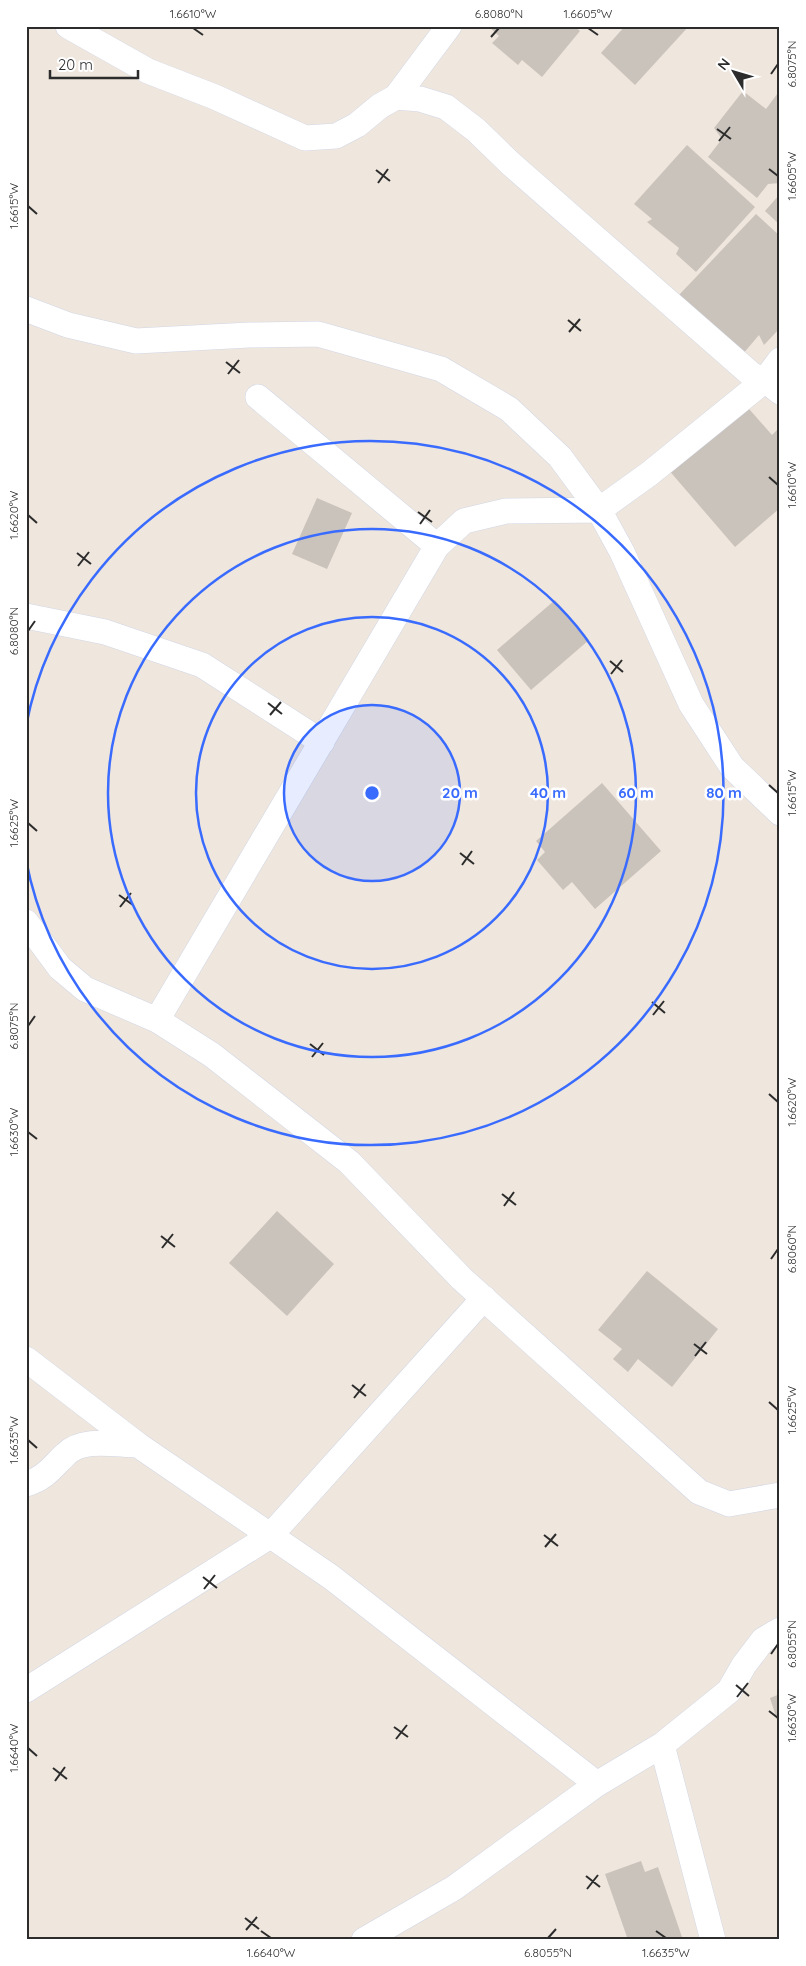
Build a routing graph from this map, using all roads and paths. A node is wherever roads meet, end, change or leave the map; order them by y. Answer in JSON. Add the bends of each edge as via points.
{"nodes":[{"id":1,"x":68,"y":26,"type":"edge"},
{"id":2,"x":450,"y":26,"type":"edge"},
{"id":3,"x":396,"y":97,"type":"junction"},
{"id":4,"x":26,"y":309,"type":"edge"},
{"id":5,"x":780,"y":360,"type":"edge"},
{"id":6,"x":772,"y":386,"type":"edge"},
{"id":7,"x":258,"y":397,"type":"dead end"},
{"id":8,"x":599,"y":510,"type":"junction"},
{"id":9,"x":437,"y":546,"type":"junction"},
{"id":10,"x":26,"y":616,"type":"edge"},
{"id":11,"x":322,"y":742,"type":"junction"},
{"id":12,"x":780,"y":813,"type":"edge"},
{"id":13,"x":26,"y":922,"type":"edge"},
{"id":14,"x":157,"y":1020,"type":"junction"},
{"id":15,"x":484,"y":1298,"type":"junction"},
{"id":16,"x":26,"y":1359,"type":"edge"},
{"id":17,"x":138,"y":1445,"type":"junction"},
{"id":18,"x":26,"y":1484,"type":"edge"},
{"id":19,"x":780,"y":1495,"type":"edge"},
{"id":20,"x":270,"y":1536,"type":"junction"},
{"id":21,"x":780,"y":1630,"type":"edge"},
{"id":22,"x":26,"y":1690,"type":"edge"},
{"id":23,"x":662,"y":1745,"type":"junction"},
{"id":24,"x":598,"y":1784,"type":"junction"},
{"id":25,"x":364,"y":1940,"type":"edge"},
{"id":26,"x":713,"y":1940,"type":"edge"}],
"edges":[{"from":1,"to":3,"type":"street","via":[[148,71],[305,138],[336,136]]},
{"from":2,"to":3,"type":"street"},
{"from":3,"to":6,"type":"street","via":[[420,98],[446,108],[476,130],[752,375]]},
{"from":4,"to":8,"type":"street","via":[[68,325],[136,341],[318,334],[441,369],[509,409],[560,457]]},
{"from":5,"to":6,"type":"street"},
{"from":6,"to":8,"type":"street"},
{"from":7,"to":9,"type":"street"},
{"from":8,"to":9,"type":"street","via":[[506,511],[464,521]]},
{"from":8,"to":12,"type":"street","via":[[622,552],[691,704],[732,767]]},
{"from":9,"to":11,"type":"street"},
{"from":10,"to":11,"type":"street","via":[[105,632],[202,665]]},
{"from":11,"to":14,"type":"street"},
{"from":13,"to":14,"type":"street","via":[[60,968],[85,989]]},
{"from":14,"to":15,"type":"street","via":[[212,1055],[349,1162],[462,1280]]},
{"from":15,"to":19,"type":"street","via":[[699,1492],[729,1504]]},
{"from":15,"to":20,"type":"street"},
{"from":16,"to":17,"type":"street"},
{"from":17,"to":18,"type":"street","via":[[85,1444],[67,1452],[54,1468]]},
{"from":17,"to":20,"type":"street"},
{"from":20,"to":22,"type":"street"},
{"from":20,"to":24,"type":"street","via":[[331,1577]]},
{"from":21,"to":23,"type":"street","via":[[763,1640],[729,1691]]},
{"from":23,"to":24,"type":"street"},
{"from":23,"to":26,"type":"street"},
{"from":24,"to":25,"type":"street","via":[[454,1888]]}]}
